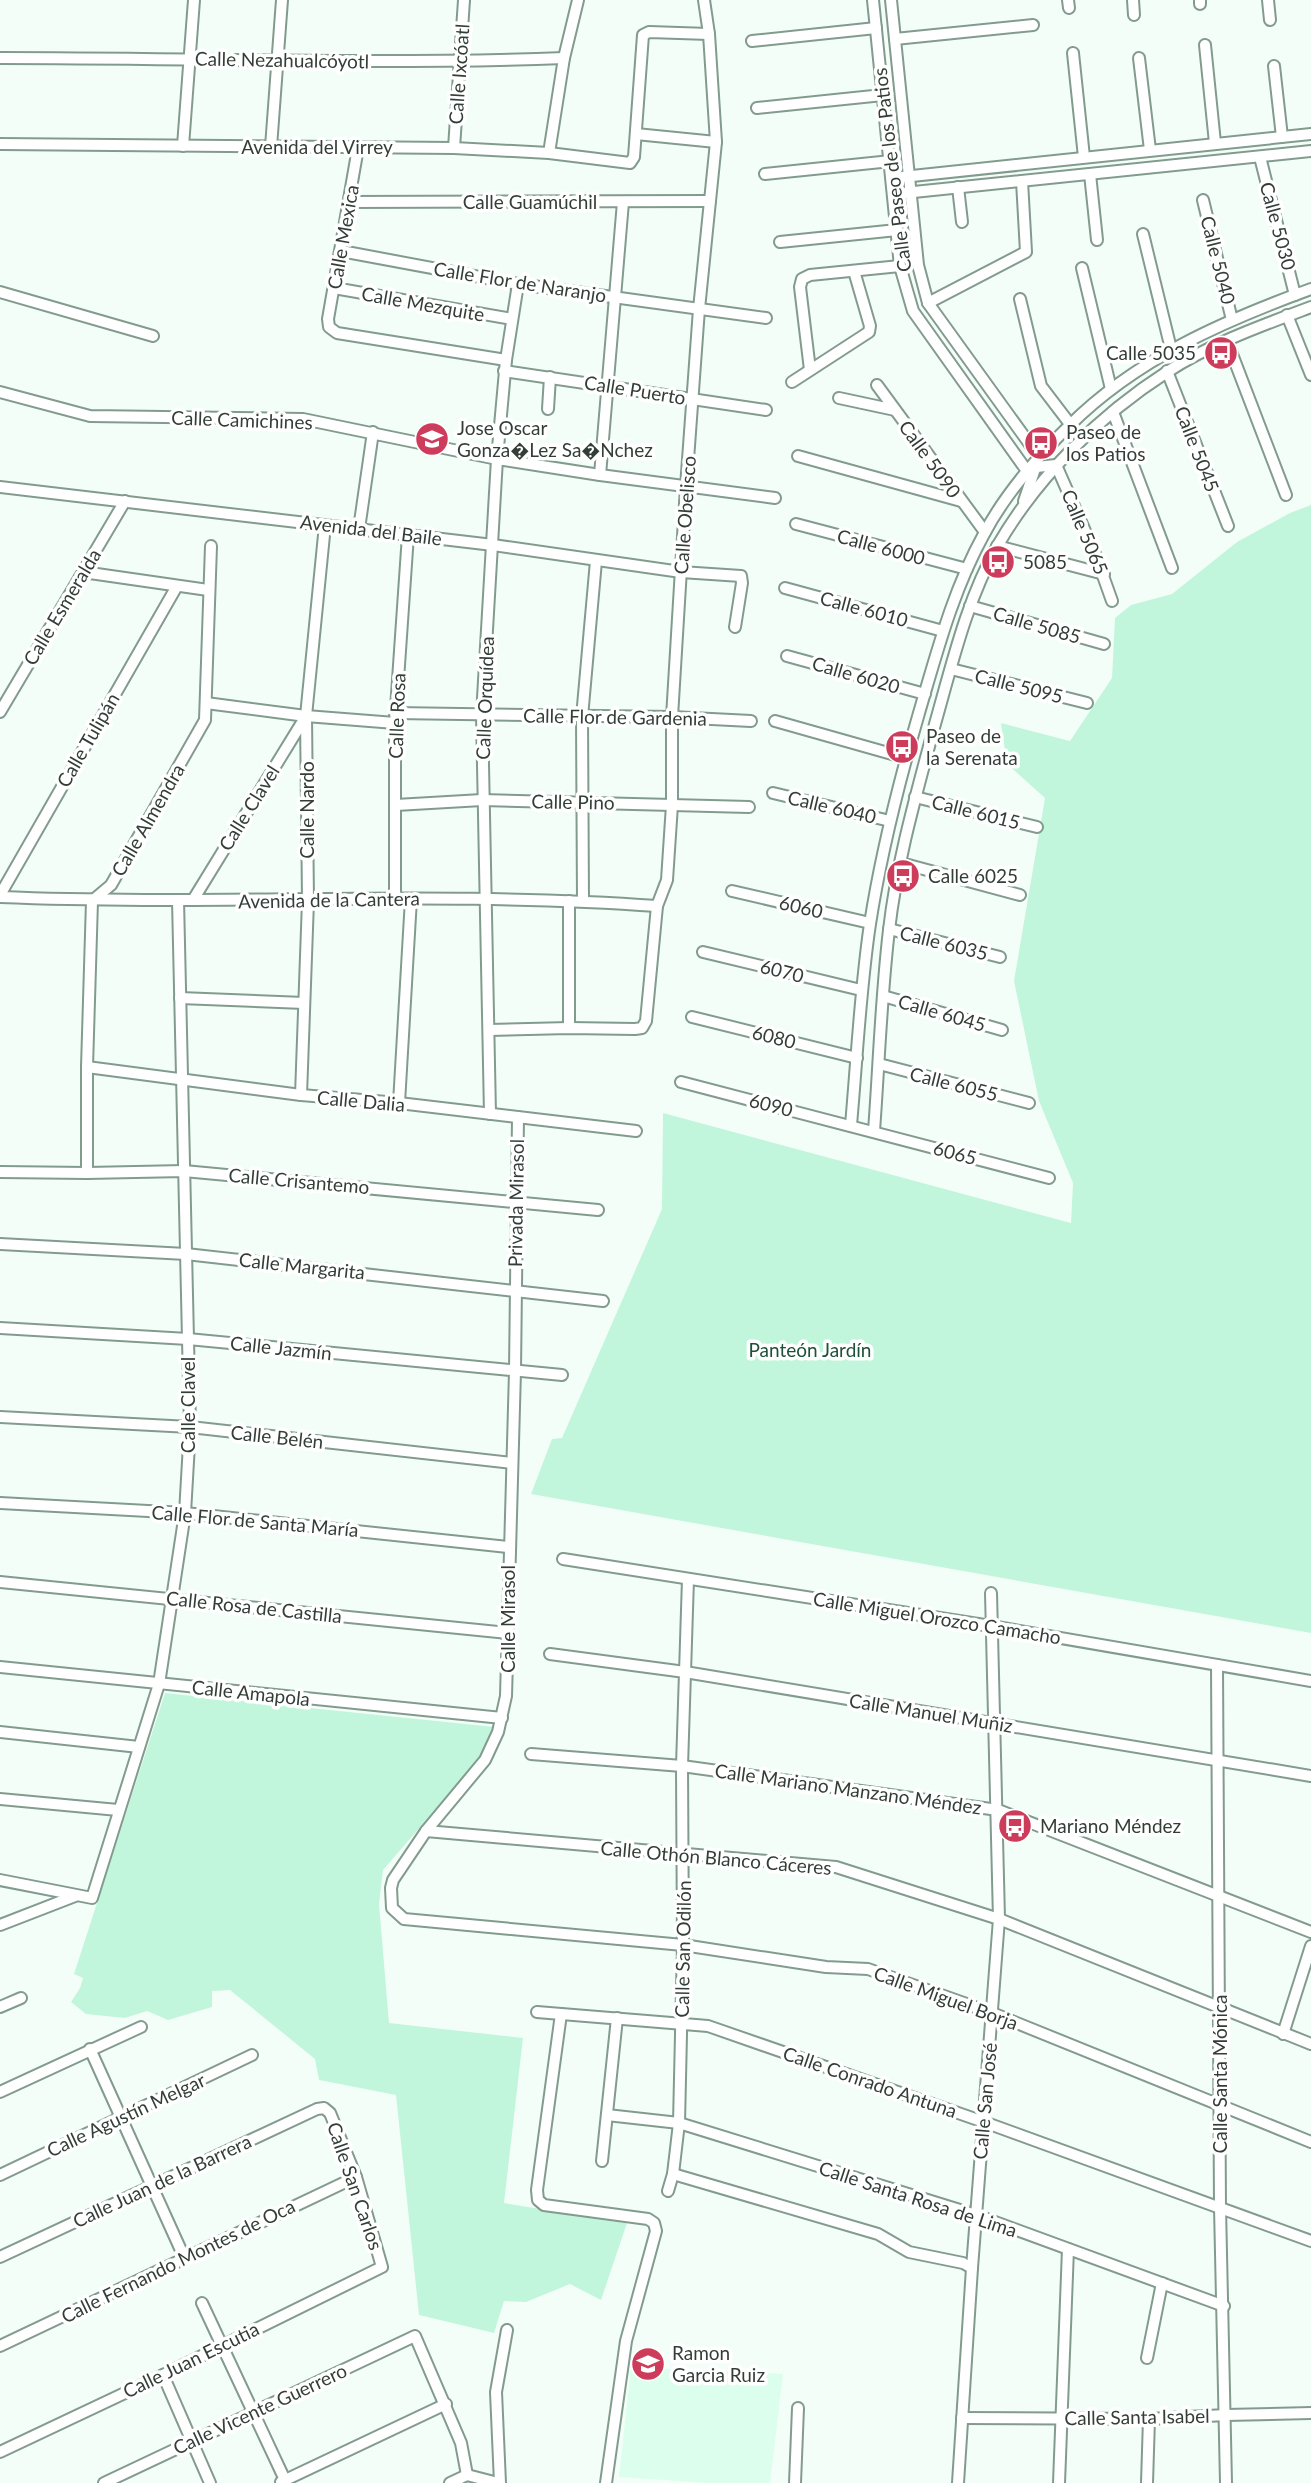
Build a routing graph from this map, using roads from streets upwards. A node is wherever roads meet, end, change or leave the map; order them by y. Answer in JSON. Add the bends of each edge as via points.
{"nodes":[{"id":1,"x":194,"y":0,"type":"edge"},
{"id":2,"x":282,"y":0,"type":"edge"},
{"id":3,"x":464,"y":0,"type":"edge"},
{"id":4,"x":578,"y":0,"type":"edge"},
{"id":5,"x":704,"y":0,"type":"edge"},
{"id":6,"x":873,"y":0,"type":"edge"},
{"id":7,"x":891,"y":0,"type":"edge"},
{"id":8,"x":1133,"y":0,"type":"edge"},
{"id":9,"x":1268,"y":0,"type":"edge"},
{"id":10,"x":1134,"y":15,"type":"dead end"},
{"id":11,"x":1270,"y":20,"type":"dead end"},
{"id":12,"x":1033,"y":26,"type":"dead end"},
{"id":13,"x":876,"y":28,"type":"junction"},
{"id":14,"x":709,"y":34,"type":"junction"},
{"id":15,"x":895,"y":39,"type":"junction"},
{"id":16,"x":752,"y":41,"type":"dead end"},
{"id":17,"x":1205,"y":45,"type":"dead end"},
{"id":18,"x":1073,"y":53,"type":"dead end"},
{"id":19,"x":0,"y":58,"type":"edge"},
{"id":20,"x":190,"y":58,"type":"junction"},
{"id":21,"x":564,"y":58,"type":"junction"},
{"id":22,"x":1139,"y":58,"type":"dead end"},
{"id":23,"x":277,"y":59,"type":"junction"},
{"id":24,"x":459,"y":62,"type":"junction"},
{"id":25,"x":1274,"y":66,"type":"dead end"},
{"id":26,"x":883,"y":95,"type":"junction"},
{"id":27,"x":757,"y":108,"type":"dead end"},
{"id":28,"x":636,"y":134,"type":"junction"},
{"id":29,"x":1311,"y":134,"type":"edge"},
{"id":30,"x":1282,"y":137,"type":"junction"},
{"id":31,"x":716,"y":142,"type":"junction"},
{"id":32,"x":1215,"y":144,"type":"junction"},
{"id":33,"x":0,"y":145,"type":"edge"},
{"id":34,"x":183,"y":146,"type":"junction"},
{"id":35,"x":271,"y":147,"type":"junction"},
{"id":36,"x":358,"y":148,"type":"junction"},
{"id":37,"x":454,"y":148,"type":"junction"},
{"id":38,"x":1150,"y":150,"type":"junction"},
{"id":39,"x":1311,"y":151,"type":"edge"},
{"id":40,"x":549,"y":153,"type":"junction"},
{"id":41,"x":1084,"y":157,"type":"junction"},
{"id":42,"x":1260,"y":157,"type":"junction"},
{"id":43,"x":891,"y":161,"type":"junction"},
{"id":44,"x":765,"y":174,"type":"dead end"},
{"id":45,"x":1090,"y":174,"type":"junction"},
{"id":46,"x":909,"y":176,"type":"junction"},
{"id":47,"x":893,"y":178,"type":"junction"},
{"id":48,"x":1022,"y":181,"type":"junction"},
{"id":49,"x":958,"y":187,"type":"junction"},
{"id":50,"x":911,"y":192,"type":"junction"},
{"id":51,"x":894,"y":194,"type":"junction"},
{"id":52,"x":1203,"y":200,"type":"dead end"},
{"id":53,"x":710,"y":201,"type":"junction"},
{"id":54,"x":349,"y":202,"type":"junction"},
{"id":55,"x":624,"y":202,"type":"junction"},
{"id":56,"x":962,"y":222,"type":"dead end"},
{"id":57,"x":897,"y":230,"type":"junction"},
{"id":58,"x":1143,"y":234,"type":"dead end"},
{"id":59,"x":1097,"y":240,"type":"dead end"},
{"id":60,"x":779,"y":242,"type":"dead end"},
{"id":61,"x":341,"y":251,"type":"junction"},
{"id":62,"x":900,"y":266,"type":"junction"},
{"id":63,"x":1082,"y":268,"type":"dead end"},
{"id":64,"x":854,"y":271,"type":"junction"},
{"id":65,"x":518,"y":284,"type":"junction"},
{"id":66,"x":334,"y":288,"type":"junction"},
{"id":67,"x":1311,"y":289,"type":"edge"},
{"id":68,"x":0,"y":292,"type":"edge"},
{"id":69,"x":1296,"y":295,"type":"junction"},
{"id":70,"x":615,"y":298,"type":"junction"},
{"id":71,"x":1020,"y":299,"type":"dead end"},
{"id":72,"x":928,"y":303,"type":"junction"},
{"id":73,"x":1311,"y":307,"type":"edge"},
{"id":74,"x":699,"y":309,"type":"junction"},
{"id":75,"x":1287,"y":315,"type":"junction"},
{"id":76,"x":766,"y":318,"type":"dead end"},
{"id":77,"x":512,"y":319,"type":"junction"},
{"id":78,"x":1232,"y":320,"type":"junction"},
{"id":79,"x":329,"y":327,"type":"joint"},
{"id":80,"x":153,"y":335,"type":"dead end"},
{"id":81,"x":1227,"y":341,"type":"junction"},
{"id":82,"x":1171,"y":349,"type":"junction"},
{"id":83,"x":505,"y":365,"type":"junction"},
{"id":84,"x":810,"y":370,"type":"junction"},
{"id":85,"x":1167,"y":371,"type":"junction"},
{"id":86,"x":1311,"y":375,"type":"edge"},
{"id":87,"x":550,"y":377,"type":"junction"},
{"id":88,"x":792,"y":382,"type":"dead end"},
{"id":89,"x":607,"y":385,"type":"junction"},
{"id":90,"x":877,"y":385,"type":"dead end"},
{"id":91,"x":1111,"y":389,"type":"junction"},
{"id":92,"x":0,"y":392,"type":"edge"},
{"id":93,"x":693,"y":398,"type":"junction"},
{"id":94,"x":839,"y":398,"type":"dead end"},
{"id":95,"x":548,"y":409,"type":"dead end"},
{"id":96,"x":765,"y":410,"type":"dead end"},
{"id":97,"x":895,"y":410,"type":"junction"},
{"id":98,"x":1113,"y":412,"type":"junction"},
{"id":99,"x":1070,"y":424,"type":"junction"},
{"id":100,"x":373,"y":432,"type":"junction"},
{"id":101,"x":798,"y":456,"type":"dead end"},
{"id":102,"x":497,"y":459,"type":"junction"},
{"id":103,"x":1034,"y":465,"type":"junction"},
{"id":104,"x":1056,"y":465,"type":"junction"},
{"id":105,"x":600,"y":475,"type":"junction"},
{"id":106,"x":0,"y":487,"type":"edge"},
{"id":107,"x":686,"y":487,"type":"junction"},
{"id":108,"x":1286,"y":495,"type":"dead end"},
{"id":109,"x":775,"y":498,"type":"dead end"},
{"id":110,"x":125,"y":501,"type":"junction"},
{"id":111,"x":961,"y":501,"type":"junction"},
{"id":112,"x":1021,"y":510,"type":"junction"},
{"id":113,"x":796,"y":524,"type":"dead end"},
{"id":114,"x":325,"y":525,"type":"junction"},
{"id":115,"x":1228,"y":526,"type":"dead end"},
{"id":116,"x":359,"y":529,"type":"junction"},
{"id":117,"x":985,"y":531,"type":"junction"},
{"id":118,"x":408,"y":535,"type":"junction"},
{"id":119,"x":493,"y":545,"type":"junction"},
{"id":120,"x":211,"y":546,"type":"dead end"},
{"id":121,"x":997,"y":546,"type":"junction"},
{"id":122,"x":596,"y":561,"type":"junction"},
{"id":123,"x":1172,"y":568,"type":"dead end"},
{"id":124,"x":967,"y":569,"type":"junction"},
{"id":125,"x":83,"y":572,"type":"junction"},
{"id":126,"x":681,"y":572,"type":"junction"},
{"id":127,"x":1104,"y":574,"type":"junction"},
{"id":128,"x":177,"y":586,"type":"junction"},
{"id":129,"x":785,"y":588,"type":"dead end"},
{"id":130,"x":208,"y":590,"type":"junction"},
{"id":131,"x":1112,"y":601,"type":"dead end"},
{"id":132,"x":970,"y":606,"type":"junction"},
{"id":133,"x":735,"y":627,"type":"dead end"},
{"id":134,"x":943,"y":631,"type":"junction"},
{"id":135,"x":1104,"y":644,"type":"dead end"},
{"id":136,"x":786,"y":656,"type":"dead end"},
{"id":137,"x":951,"y":669,"type":"junction"},
{"id":138,"x":925,"y":694,"type":"junction"},
{"id":139,"x":206,"y":703,"type":"junction"},
{"id":140,"x":1087,"y":703,"type":"dead end"},
{"id":141,"x":0,"y":712,"type":"edge"},
{"id":142,"x":482,"y":715,"type":"junction"},
{"id":143,"x":306,"y":716,"type":"junction"},
{"id":144,"x":582,"y":717,"type":"junction"},
{"id":145,"x":672,"y":717,"type":"junction"},
{"id":146,"x":395,"y":718,"type":"junction"},
{"id":147,"x":751,"y":721,"type":"dead end"},
{"id":148,"x":775,"y":721,"type":"dead end"},
{"id":149,"x":906,"y":758,"type":"junction"},
{"id":150,"x":773,"y":793,"type":"dead end"},
{"id":151,"x":915,"y":797,"type":"junction"},
{"id":152,"x":482,"y":800,"type":"junction"},
{"id":153,"x":581,"y":801,"type":"junction"},
{"id":154,"x":396,"y":805,"type":"junction"},
{"id":155,"x":672,"y":805,"type":"junction"},
{"id":156,"x":749,"y":807,"type":"dead end"},
{"id":157,"x":890,"y":821,"type":"junction"},
{"id":158,"x":1037,"y":827,"type":"dead end"},
{"id":159,"x":901,"y":863,"type":"junction"},
{"id":160,"x":732,"y":891,"type":"dead end"},
{"id":161,"x":1020,"y":894,"type":"dead end"},
{"id":162,"x":0,"y":896,"type":"edge"},
{"id":163,"x":395,"y":898,"type":"junction"},
{"id":164,"x":484,"y":898,"type":"junction"},
{"id":165,"x":411,"y":899,"type":"junction"},
{"id":166,"x":178,"y":900,"type":"junction"},
{"id":167,"x":193,"y":900,"type":"junction"},
{"id":168,"x":92,"y":901,"type":"junction"},
{"id":169,"x":307,"y":901,"type":"junction"},
{"id":170,"x":569,"y":901,"type":"junction"},
{"id":171,"x":583,"y":901,"type":"junction"},
{"id":172,"x":657,"y":906,"type":"junction"},
{"id":173,"x":870,"y":923,"type":"junction"},
{"id":174,"x":889,"y":929,"type":"junction"},
{"id":175,"x":703,"y":952,"type":"dead end"},
{"id":176,"x":1000,"y":957,"type":"dead end"},
{"id":177,"x":861,"y":990,"type":"junction"},
{"id":178,"x":883,"y":996,"type":"junction"},
{"id":179,"x":180,"y":998,"type":"junction"},
{"id":180,"x":304,"y":1003,"type":"junction"},
{"id":181,"x":692,"y":1017,"type":"dead end"},
{"id":182,"x":569,"y":1028,"type":"junction"},
{"id":183,"x":489,"y":1030,"type":"junction"},
{"id":184,"x":1002,"y":1030,"type":"dead end"},
{"id":185,"x":857,"y":1058,"type":"junction"},
{"id":186,"x":878,"y":1065,"type":"junction"},
{"id":187,"x":87,"y":1067,"type":"junction"},
{"id":188,"x":182,"y":1080,"type":"junction"},
{"id":189,"x":681,"y":1082,"type":"dead end"},
{"id":190,"x":301,"y":1095,"type":"junction"},
{"id":191,"x":399,"y":1103,"type":"junction"},
{"id":192,"x":1029,"y":1103,"type":"dead end"},
{"id":193,"x":489,"y":1114,"type":"junction"},
{"id":194,"x":518,"y":1117,"type":"junction"},
{"id":195,"x":856,"y":1126,"type":"junction"},
{"id":196,"x":636,"y":1131,"type":"dead end"},
{"id":197,"x":874,"y":1131,"type":"junction"},
{"id":198,"x":184,"y":1171,"type":"junction"},
{"id":199,"x":0,"y":1172,"type":"edge"},
{"id":200,"x":87,"y":1173,"type":"junction"},
{"id":201,"x":1049,"y":1178,"type":"dead end"},
{"id":202,"x":516,"y":1201,"type":"junction"},
{"id":203,"x":597,"y":1210,"type":"dead end"},
{"id":204,"x":0,"y":1244,"type":"edge"},
{"id":205,"x":186,"y":1254,"type":"junction"},
{"id":206,"x":515,"y":1290,"type":"junction"},
{"id":207,"x":603,"y":1301,"type":"dead end"},
{"id":208,"x":0,"y":1328,"type":"edge"},
{"id":209,"x":188,"y":1339,"type":"junction"},
{"id":210,"x":514,"y":1371,"type":"junction"},
{"id":211,"x":562,"y":1375,"type":"dead end"},
{"id":212,"x":0,"y":1417,"type":"edge"},
{"id":213,"x":190,"y":1427,"type":"junction"},
{"id":214,"x":512,"y":1463,"type":"junction"},
{"id":215,"x":0,"y":1503,"type":"edge"},
{"id":216,"x":185,"y":1513,"type":"junction"},
{"id":217,"x":508,"y":1547,"type":"junction"},
{"id":218,"x":563,"y":1559,"type":"dead end"},
{"id":219,"x":688,"y":1579,"type":"junction"},
{"id":220,"x":0,"y":1583,"type":"edge"},
{"id":221,"x":991,"y":1593,"type":"dead end"},
{"id":222,"x":172,"y":1599,"type":"junction"},
{"id":223,"x":991,"y":1626,"type":"junction"},
{"id":224,"x":508,"y":1633,"type":"junction"},
{"id":225,"x":550,"y":1654,"type":"dead end"},
{"id":226,"x":1217,"y":1665,"type":"junction"},
{"id":227,"x":0,"y":1667,"type":"edge"},
{"id":228,"x":685,"y":1672,"type":"junction"},
{"id":229,"x":1311,"y":1681,"type":"edge"},
{"id":230,"x":159,"y":1684,"type":"junction"},
{"id":231,"x":502,"y":1718,"type":"junction"},
{"id":232,"x":995,"y":1724,"type":"junction"},
{"id":233,"x":0,"y":1732,"type":"edge"},
{"id":234,"x":139,"y":1747,"type":"junction"},
{"id":235,"x":531,"y":1754,"type":"dead end"},
{"id":236,"x":1217,"y":1761,"type":"junction"},
{"id":237,"x":682,"y":1766,"type":"junction"},
{"id":238,"x":1311,"y":1776,"type":"edge"},
{"id":239,"x":0,"y":1799,"type":"edge"},
{"id":240,"x":118,"y":1810,"type":"junction"},
{"id":241,"x":998,"y":1810,"type":"junction"},
{"id":242,"x":426,"y":1831,"type":"junction"},
{"id":243,"x":684,"y":1855,"type":"junction"},
{"id":244,"x":0,"y":1880,"type":"edge"},
{"id":245,"x":75,"y":1896,"type":"junction"},
{"id":246,"x":1218,"y":1896,"type":"junction"},
{"id":247,"x":395,"y":1912,"type":"joint"},
{"id":248,"x":999,"y":1919,"type":"junction"},
{"id":249,"x":0,"y":1924,"type":"edge"},
{"id":250,"x":1311,"y":1932,"type":"edge"},
{"id":251,"x":683,"y":1945,"type":"junction"},
{"id":252,"x":1311,"y":1946,"type":"edge"},
{"id":253,"x":21,"y":1998,"type":"dead end"},
{"id":254,"x":0,"y":2007,"type":"edge"},
{"id":255,"x":1220,"y":2008,"type":"junction"},
{"id":256,"x":537,"y":2012,"type":"dead end"},
{"id":257,"x":992,"y":2013,"type":"junction"},
{"id":258,"x":561,"y":2014,"type":"junction"},
{"id":259,"x":617,"y":2018,"type":"junction"},
{"id":260,"x":682,"y":2023,"type":"junction"},
{"id":261,"x":141,"y":2027,"type":"dead end"},
{"id":262,"x":1283,"y":2034,"type":"junction"},
{"id":263,"x":1311,"y":2044,"type":"edge"},
{"id":264,"x":90,"y":2049,"type":"junction"},
{"id":265,"x":252,"y":2056,"type":"dead end"},
{"id":266,"x":0,"y":2092,"type":"edge"},
{"id":267,"x":1219,"y":2105,"type":"junction"},
{"id":268,"x":324,"y":2108,"type":"joint"},
{"id":269,"x":607,"y":2115,"type":"junction"},
{"id":270,"x":121,"y":2117,"type":"junction"},
{"id":271,"x":984,"y":2122,"type":"junction"},
{"id":272,"x":679,"y":2123,"type":"junction"},
{"id":273,"x":1311,"y":2142,"type":"edge"},
{"id":274,"x":602,"y":2161,"type":"dead end"},
{"id":275,"x":673,"y":2174,"type":"junction"},
{"id":276,"x":0,"y":2175,"type":"edge"},
{"id":277,"x":356,"y":2177,"type":"junction"},
{"id":278,"x":152,"y":2185,"type":"junction"},
{"id":279,"x":668,"y":2191,"type":"dead end"},
{"id":280,"x":1220,"y":2207,"type":"junction"},
{"id":281,"x":976,"y":2215,"type":"junction"},
{"id":282,"x":1311,"y":2241,"type":"edge"},
{"id":283,"x":1068,"y":2249,"type":"junction"},
{"id":284,"x":0,"y":2257,"type":"edge"},
{"id":285,"x":184,"y":2257,"type":"junction"},
{"id":286,"x":382,"y":2267,"type":"joint"},
{"id":287,"x":972,"y":2268,"type":"junction"},
{"id":288,"x":1162,"y":2283,"type":"junction"},
{"id":289,"x":202,"y":2302,"type":"dead end"},
{"id":290,"x":1224,"y":2306,"type":"junction"},
{"id":291,"x":507,"y":2330,"type":"dead end"},
{"id":292,"x":221,"y":2344,"type":"junction"},
{"id":293,"x":0,"y":2346,"type":"edge"},
{"id":294,"x":1147,"y":2358,"type":"dead end"},
{"id":295,"x":163,"y":2375,"type":"junction"},
{"id":296,"x":446,"y":2404,"type":"junction"},
{"id":297,"x":798,"y":2408,"type":"dead end"},
{"id":298,"x":253,"y":2412,"type":"junction"},
{"id":299,"x":1311,"y":2413,"type":"edge"},
{"id":300,"x":1226,"y":2415,"type":"junction"},
{"id":301,"x":962,"y":2418,"type":"junction"},
{"id":302,"x":1061,"y":2419,"type":"junction"},
{"id":303,"x":1149,"y":2419,"type":"junction"},
{"id":304,"x":190,"y":2442,"type":"junction"},
{"id":305,"x":0,"y":2452,"type":"edge"},
{"id":306,"x":470,"y":2476,"type":"junction"},
{"id":307,"x":282,"y":2482,"type":"edge"},
{"id":308,"x":104,"y":2483,"type":"edge"},
{"id":309,"x":210,"y":2483,"type":"edge"},
{"id":310,"x":450,"y":2483,"type":"edge"},
{"id":311,"x":499,"y":2483,"type":"edge"},
{"id":312,"x":606,"y":2483,"type":"edge"},
{"id":313,"x":795,"y":2483,"type":"edge"},
{"id":314,"x":958,"y":2483,"type":"edge"},
{"id":315,"x":1059,"y":2483,"type":"edge"},
{"id":316,"x":1147,"y":2483,"type":"edge"},
{"id":317,"x":1226,"y":2483,"type":"edge"}],
"edges":[{"from":1,"to":20,"type":"street"},
{"from":2,"to":23,"type":"street"},
{"from":3,"to":24,"type":"street","name":"Calle Ixcóatl"},
{"from":4,"to":21,"type":"street"},
{"from":5,"to":14,"type":"street","name":"Calle Obelisco"},
{"from":6,"to":13,"type":"street","name":"Calle Paseo de los Patios"},
{"from":7,"to":15,"type":"street","name":"Calle Paseo de los Patios"},
{"from":8,"to":10,"type":"street"},
{"from":9,"to":11,"type":"street"},
{"from":12,"to":15,"type":"street"},
{"from":13,"to":16,"type":"street"},
{"from":13,"to":26,"type":"street","name":"Calle Paseo de los Patios"},
{"from":14,"to":28,"type":"street","via":[[643,35]]},
{"from":14,"to":31,"type":"street","name":"Calle Obelisco"},
{"from":15,"to":46,"type":"street","name":"Calle Paseo de los Patios"},
{"from":17,"to":32,"type":"street"},
{"from":18,"to":41,"type":"street"},
{"from":19,"to":20,"type":"street","name":"Calle Nezahualcóyotl"},
{"from":20,"to":23,"type":"street","name":"Calle Nezahualcóyotl"},
{"from":20,"to":34,"type":"street"},
{"from":21,"to":24,"type":"street","name":"Calle Nezahualcóyotl"},
{"from":21,"to":40,"type":"street"},
{"from":22,"to":38,"type":"street"},
{"from":23,"to":24,"type":"street","name":"Calle Nezahualcóyotl"},
{"from":23,"to":35,"type":"street"},
{"from":24,"to":37,"type":"street","name":"Calle Ixcóatl"},
{"from":25,"to":30,"type":"street"},
{"from":26,"to":27,"type":"street"},
{"from":26,"to":43,"type":"street","name":"Calle Paseo de los Patios"},
{"from":28,"to":31,"type":"street"},
{"from":28,"to":40,"type":"street","name":"Avenida del Virrey","via":[[632,162]]},
{"from":29,"to":30,"type":"street"},
{"from":30,"to":32,"type":"street"},
{"from":31,"to":53,"type":"street","name":"Calle Obelisco"},
{"from":32,"to":38,"type":"street"},
{"from":33,"to":34,"type":"street","name":"Avenida del Virrey"},
{"from":34,"to":35,"type":"street","name":"Avenida del Virrey"},
{"from":35,"to":36,"type":"street","name":"Avenida del Virrey"},
{"from":36,"to":37,"type":"street","name":"Avenida del Virrey"},
{"from":36,"to":54,"type":"street","name":"Calle Mexica"},
{"from":37,"to":40,"type":"street","name":"Avenida del Virrey"},
{"from":38,"to":41,"type":"street"},
{"from":39,"to":42,"type":"street"},
{"from":41,"to":46,"type":"street"},
{"from":42,"to":45,"type":"street"},
{"from":42,"to":69,"type":"street","name":"Calle 5030"},
{"from":43,"to":44,"type":"street"},
{"from":43,"to":47,"type":"street","name":"Calle Paseo de los Patios"},
{"from":45,"to":48,"type":"street"},
{"from":45,"to":59,"type":"street"},
{"from":46,"to":47,"type":"street"},
{"from":46,"to":50,"type":"street","name":"Calle Paseo de los Patios"},
{"from":47,"to":51,"type":"street","name":"Calle Paseo de los Patios"},
{"from":48,"to":49,"type":"street"},
{"from":48,"to":72,"type":"street","via":[[1026,253]]},
{"from":49,"to":50,"type":"street"},
{"from":49,"to":56,"type":"street"},
{"from":50,"to":51,"type":"street"},
{"from":50,"to":72,"type":"street","name":"Calle Paseo de los Patios","via":[[918,265]]},
{"from":51,"to":57,"type":"street","name":"Calle Paseo de los Patios"},
{"from":52,"to":78,"type":"street","name":"Calle 5040"},
{"from":53,"to":55,"type":"street","name":"Calle Guamúchil"},
{"from":53,"to":74,"type":"street","name":"Calle Obelisco"},
{"from":54,"to":55,"type":"street","name":"Calle Guamúchil"},
{"from":54,"to":61,"type":"street","name":"Calle Mexica"},
{"from":55,"to":70,"type":"street"},
{"from":57,"to":60,"type":"street"},
{"from":57,"to":62,"type":"street","name":"Calle Paseo de los Patios"},
{"from":58,"to":82,"type":"street"},
{"from":61,"to":65,"type":"street","name":"Calle Flor de Naranjo"},
{"from":61,"to":66,"type":"street","name":"Calle Mexica"},
{"from":62,"to":64,"type":"street"},
{"from":62,"to":103,"type":"street","name":"Calle Paseo de los Patios","via":[[913,312]]},
{"from":63,"to":91,"type":"street"},
{"from":64,"to":84,"type":"street","via":[[870,330]]},
{"from":64,"to":84,"type":"street","via":[[802,279]]},
{"from":65,"to":70,"type":"street","name":"Calle Flor de Naranjo"},
{"from":65,"to":77,"type":"street","name":"Calle Orquídea"},
{"from":66,"to":77,"type":"street","name":"Calle Mezquite"},
{"from":66,"to":79,"type":"street","name":"Calle Mexica"},
{"from":67,"to":69,"type":"street"},
{"from":68,"to":80,"type":"street"},
{"from":69,"to":78,"type":"street"},
{"from":70,"to":74,"type":"street","name":"Calle Flor de Naranjo"},
{"from":70,"to":89,"type":"street"},
{"from":71,"to":99,"type":"street","via":[[1041,386]]},
{"from":72,"to":103,"type":"street","name":"Calle Paseo de los Patios"},
{"from":73,"to":75,"type":"street"},
{"from":74,"to":76,"type":"street","name":"Calle Flor de Naranjo"},
{"from":74,"to":93,"type":"street","name":"Calle Obelisco"},
{"from":75,"to":81,"type":"street"},
{"from":75,"to":86,"type":"street"},
{"from":77,"to":83,"type":"street","name":"Calle Orquídea"},
{"from":78,"to":82,"type":"street"},
{"from":79,"to":83,"type":"street","name":"Calle Puerto","via":[[337,333]]},
{"from":81,"to":85,"type":"street"},
{"from":81,"to":108,"type":"street"},
{"from":82,"to":91,"type":"street"},
{"from":83,"to":87,"type":"street","name":"Calle Puerto"},
{"from":83,"to":102,"type":"street","name":"Calle Orquídea"},
{"from":84,"to":88,"type":"street"},
{"from":85,"to":98,"type":"street"},
{"from":85,"to":115,"type":"street","name":"Calle 5045"},
{"from":87,"to":89,"type":"street","name":"Calle Puerto"},
{"from":87,"to":95,"type":"street"},
{"from":89,"to":93,"type":"street","name":"Calle Puerto"},
{"from":89,"to":105,"type":"street"},
{"from":90,"to":97,"type":"street","name":"Calle 5090"},
{"from":91,"to":99,"type":"street"},
{"from":92,"to":100,"type":"street","name":"Calle Camichines","via":[[90,416],[303,419]]},
{"from":93,"to":96,"type":"street","name":"Calle Puerto"},
{"from":93,"to":107,"type":"street","name":"Calle Obelisco"},
{"from":94,"to":97,"type":"street"},
{"from":97,"to":111,"type":"street","name":"Calle 5090"},
{"from":98,"to":104,"type":"street"},
{"from":98,"to":123,"type":"street"},
{"from":99,"to":103,"type":"street"},
{"from":100,"to":102,"type":"street","name":"Calle Camichines"},
{"from":100,"to":116,"type":"street"},
{"from":101,"to":111,"type":"street"},
{"from":102,"to":105,"type":"street","name":"Calle Camichines"},
{"from":102,"to":119,"type":"street","name":"Calle Orquídea"},
{"from":103,"to":104,"type":"street"},
{"from":103,"to":112,"type":"street"},
{"from":103,"to":117,"type":"street"},
{"from":104,"to":112,"type":"street"},
{"from":104,"to":127,"type":"street","name":"Calle 5065"},
{"from":105,"to":107,"type":"street","name":"Calle Camichines"},
{"from":106,"to":110,"type":"street","name":"Avenida del Baile"},
{"from":107,"to":109,"type":"street","name":"Calle Camichines"},
{"from":107,"to":126,"type":"street","name":"Calle Obelisco"},
{"from":110,"to":114,"type":"street","name":"Avenida del Baile"},
{"from":110,"to":125,"type":"street","name":"Calle Esmeralda"},
{"from":111,"to":117,"type":"street","name":"Calle 5090"},
{"from":112,"to":121,"type":"street"},
{"from":113,"to":124,"type":"street","name":"Calle 6000"},
{"from":114,"to":116,"type":"street","name":"Avenida del Baile"},
{"from":114,"to":143,"type":"street","name":"Calle Nardo"},
{"from":116,"to":118,"type":"street","name":"Avenida del Baile"},
{"from":117,"to":124,"type":"street"},
{"from":118,"to":119,"type":"street","name":"Avenida del Baile"},
{"from":118,"to":146,"type":"street","name":"Calle Rosa"},
{"from":119,"to":122,"type":"street","name":"Avenida del Baile"},
{"from":119,"to":142,"type":"street","name":"Calle Orquídea"},
{"from":120,"to":130,"type":"street","name":"Calle Almendra"},
{"from":121,"to":127,"type":"street"},
{"from":121,"to":132,"type":"street"},
{"from":122,"to":126,"type":"street","name":"Avenida del Baile"},
{"from":122,"to":144,"type":"street"},
{"from":124,"to":134,"type":"street"},
{"from":125,"to":128,"type":"street"},
{"from":125,"to":141,"type":"street","name":"Calle Esmeralda"},
{"from":126,"to":133,"type":"street","name":"Avenida del Baile","via":[[741,576]]},
{"from":126,"to":145,"type":"street","name":"Calle Obelisco"},
{"from":127,"to":131,"type":"street","name":"Calle 5065"},
{"from":128,"to":130,"type":"street"},
{"from":128,"to":162,"type":"street","name":"Calle Tulipán"},
{"from":129,"to":134,"type":"street","name":"Calle 6010"},
{"from":130,"to":139,"type":"street","name":"Calle Almendra"},
{"from":132,"to":135,"type":"street","name":"Calle 5085"},
{"from":132,"to":137,"type":"street"},
{"from":134,"to":138,"type":"street"},
{"from":136,"to":138,"type":"street","name":"Calle 6020"},
{"from":137,"to":140,"type":"street","name":"Calle 5095"},
{"from":137,"to":151,"type":"street"},
{"from":138,"to":149,"type":"street"},
{"from":139,"to":143,"type":"street","name":"Calle Flor de Gardenia"},
{"from":139,"to":168,"type":"street","name":"Calle Almendra","via":[[205,720],[111,885]]},
{"from":142,"to":144,"type":"street","name":"Calle Flor de Gardenia"},
{"from":142,"to":146,"type":"street","name":"Calle Flor de Gardenia"},
{"from":142,"to":152,"type":"street","name":"Calle Orquídea"},
{"from":143,"to":146,"type":"street","name":"Calle Flor de Gardenia"},
{"from":143,"to":167,"type":"street","name":"Calle Clavel"},
{"from":143,"to":169,"type":"street","name":"Calle Nardo"},
{"from":144,"to":145,"type":"street","name":"Calle Flor de Gardenia"},
{"from":144,"to":153,"type":"street"},
{"from":145,"to":147,"type":"street","name":"Calle Flor de Gardenia"},
{"from":145,"to":155,"type":"street","name":"Calle Obelisco"},
{"from":146,"to":154,"type":"street","name":"Calle Rosa"},
{"from":148,"to":149,"type":"street"},
{"from":149,"to":157,"type":"street"},
{"from":150,"to":157,"type":"street","name":"Calle 6040"},
{"from":151,"to":158,"type":"street","name":"Calle 6015"},
{"from":151,"to":159,"type":"street"},
{"from":152,"to":153,"type":"street","name":"Calle Pino"},
{"from":152,"to":154,"type":"street","name":"Calle Pino"},
{"from":152,"to":164,"type":"street","name":"Calle Orquídea"},
{"from":153,"to":155,"type":"street","name":"Calle Pino"},
{"from":153,"to":171,"type":"street"},
{"from":154,"to":163,"type":"street","name":"Calle Rosa"},
{"from":155,"to":156,"type":"street","name":"Calle Pino"},
{"from":155,"to":172,"type":"street","name":"Calle Obelisco","via":[[667,880]]},
{"from":157,"to":173,"type":"street"},
{"from":159,"to":161,"type":"street"},
{"from":159,"to":174,"type":"street"},
{"from":160,"to":173,"type":"street","name":"6060"},
{"from":162,"to":168,"type":"street","name":"Avenida de la Cantera"},
{"from":163,"to":165,"type":"street","name":"Avenida de la Cantera"},
{"from":163,"to":169,"type":"street","name":"Avenida de la Cantera"},
{"from":164,"to":165,"type":"street","name":"Avenida de la Cantera"},
{"from":164,"to":170,"type":"street","name":"Avenida de la Cantera"},
{"from":164,"to":183,"type":"street","name":"Calle Orquídea"},
{"from":165,"to":191,"type":"street"},
{"from":166,"to":167,"type":"street","name":"Avenida de la Cantera"},
{"from":166,"to":168,"type":"street","name":"Avenida de la Cantera"},
{"from":166,"to":179,"type":"street","name":"Calle Clavel"},
{"from":167,"to":169,"type":"street","name":"Avenida de la Cantera"},
{"from":168,"to":187,"type":"street"},
{"from":169,"to":180,"type":"street","name":"Calle Nardo"},
{"from":170,"to":171,"type":"street","name":"Avenida de la Cantera"},
{"from":170,"to":182,"type":"street"},
{"from":171,"to":172,"type":"street","name":"Avenida de la Cantera"},
{"from":172,"to":182,"type":"street","name":"Calle Obelisco","via":[[642,1028]]},
{"from":173,"to":177,"type":"street"},
{"from":174,"to":176,"type":"street","name":"Calle 6035"},
{"from":174,"to":178,"type":"street"},
{"from":175,"to":177,"type":"street","name":"6070"},
{"from":177,"to":185,"type":"street"},
{"from":178,"to":184,"type":"street","name":"Calle 6045"},
{"from":178,"to":186,"type":"street"},
{"from":179,"to":180,"type":"street"},
{"from":179,"to":188,"type":"street","name":"Calle Clavel"},
{"from":180,"to":190,"type":"street","name":"Calle Nardo"},
{"from":181,"to":185,"type":"street","name":"6080"},
{"from":182,"to":183,"type":"street"},
{"from":183,"to":193,"type":"street","name":"Calle Orquídea"},
{"from":185,"to":195,"type":"street"},
{"from":186,"to":192,"type":"street","name":"Calle 6055"},
{"from":186,"to":197,"type":"street"},
{"from":187,"to":188,"type":"street","name":"Calle Dalia"},
{"from":187,"to":200,"type":"street"},
{"from":188,"to":190,"type":"street","name":"Calle Dalia"},
{"from":188,"to":198,"type":"street","name":"Calle Clavel"},
{"from":189,"to":195,"type":"street","name":"6090"},
{"from":190,"to":191,"type":"street","name":"Calle Dalia"},
{"from":191,"to":193,"type":"street","name":"Calle Dalia"},
{"from":193,"to":194,"type":"street","name":"Calle Dalia"},
{"from":194,"to":196,"type":"street","name":"Calle Dalia"},
{"from":194,"to":202,"type":"street","name":"Privada Mirasol"},
{"from":195,"to":197,"type":"street","name":"6065"},
{"from":197,"to":201,"type":"street","name":"6065"},
{"from":198,"to":200,"type":"street","name":"Calle Crisantemo"},
{"from":198,"to":202,"type":"street","name":"Calle Crisantemo"},
{"from":198,"to":205,"type":"street","name":"Calle Clavel"},
{"from":199,"to":200,"type":"street","name":"Calle Crisantemo"},
{"from":202,"to":203,"type":"street","name":"Calle Crisantemo"},
{"from":202,"to":206,"type":"street","name":"Privada Mirasol"},
{"from":204,"to":205,"type":"street","name":"Calle Margarita"},
{"from":205,"to":206,"type":"street","name":"Calle Margarita"},
{"from":205,"to":209,"type":"street","name":"Calle Clavel"},
{"from":206,"to":207,"type":"street","name":"Calle Margarita"},
{"from":206,"to":210,"type":"street","name":"Calle Mirasol"},
{"from":208,"to":209,"type":"street","name":"Calle Jazmín"},
{"from":209,"to":210,"type":"street","name":"Calle Jazmín"},
{"from":209,"to":213,"type":"street","name":"Calle Clavel"},
{"from":210,"to":211,"type":"street","name":"Calle Jazmín"},
{"from":210,"to":214,"type":"street","name":"Calle Mirasol"},
{"from":212,"to":213,"type":"street","name":"Calle Belén"},
{"from":213,"to":214,"type":"street","name":"Calle Belén"},
{"from":213,"to":216,"type":"street","name":"Calle Clavel"},
{"from":214,"to":217,"type":"street","name":"Calle Mirasol"},
{"from":215,"to":216,"type":"street","name":"Calle Flor de Santa María"},
{"from":216,"to":217,"type":"street","name":"Calle Flor de Santa María"},
{"from":216,"to":222,"type":"street","name":"Calle Clavel"},
{"from":217,"to":224,"type":"street","name":"Calle Mirasol"},
{"from":218,"to":219,"type":"street","name":"Calle Miguel Orozco Camacho"},
{"from":219,"to":223,"type":"street","name":"Calle Miguel Orozco Camacho"},
{"from":219,"to":228,"type":"street","name":"Calle San Odilón"},
{"from":220,"to":222,"type":"street","name":"Calle Rosa de Castilla"},
{"from":221,"to":223,"type":"street","name":"Calle San José"},
{"from":222,"to":224,"type":"street","name":"Calle Rosa de Castilla"},
{"from":222,"to":230,"type":"street","name":"Calle Clavel"},
{"from":223,"to":226,"type":"street","name":"Calle Miguel Orozco Camacho"},
{"from":223,"to":232,"type":"street","name":"Calle San José"},
{"from":224,"to":231,"type":"street","name":"Calle Mirasol"},
{"from":225,"to":228,"type":"street","name":"Calle Manuel Muñiz"},
{"from":226,"to":229,"type":"street","name":"Calle Miguel Orozco Camacho"},
{"from":226,"to":236,"type":"street","name":"Calle Santa Mónica"},
{"from":227,"to":230,"type":"street","name":"Calle Amapola"},
{"from":228,"to":232,"type":"street","name":"Calle Manuel Muñiz"},
{"from":228,"to":237,"type":"street","name":"Calle San Odilón"},
{"from":230,"to":231,"type":"street","name":"Calle Amapola"},
{"from":230,"to":234,"type":"street","name":"Calle Clavel"},
{"from":231,"to":242,"type":"street","name":"Calle Mirasol","via":[[485,1760]]},
{"from":232,"to":236,"type":"street","name":"Calle Manuel Muñiz"},
{"from":232,"to":241,"type":"street","name":"Calle San José"},
{"from":233,"to":234,"type":"street"},
{"from":234,"to":240,"type":"street","name":"Calle Clavel"},
{"from":235,"to":237,"type":"street","name":"Calle Mariano Manzano Méndez"},
{"from":236,"to":238,"type":"street","name":"Calle Manuel Muñiz"},
{"from":236,"to":246,"type":"street","name":"Calle Santa Mónica"},
{"from":237,"to":241,"type":"street","name":"Calle Mariano Manzano Méndez"},
{"from":237,"to":243,"type":"street","name":"Calle San Odilón"},
{"from":239,"to":240,"type":"street"},
{"from":240,"to":245,"type":"street","name":"Calle Clavel","via":[[92,1898]]},
{"from":241,"to":246,"type":"street","name":"Calle Mariano Manzano Méndez"},
{"from":241,"to":248,"type":"street","name":"Calle San José"},
{"from":242,"to":243,"type":"street","name":"Calle Othón Blanco Cáceres"},
{"from":242,"to":247,"type":"street","name":"Calle Mirasol","via":[[393,1880]]},
{"from":243,"to":248,"type":"street","name":"Calle Othón Blanco Cáceres","via":[[836,1867]]},
{"from":243,"to":251,"type":"street","name":"Calle San Odilón"},
{"from":244,"to":245,"type":"street"},
{"from":245,"to":249,"type":"street"},
{"from":246,"to":250,"type":"street","name":"Calle Mariano Manzano Méndez"},
{"from":246,"to":255,"type":"street","name":"Calle Santa Mónica"},
{"from":247,"to":251,"type":"street","name":"Calle Miguel Borja","via":[[404,1919]]},
{"from":248,"to":255,"type":"street","name":"Calle Othón Blanco Cáceres"},
{"from":248,"to":257,"type":"street","name":"Calle San José"},
{"from":251,"to":257,"type":"street","name":"Calle Miguel Borja","via":[[868,1969]]},
{"from":251,"to":260,"type":"street","name":"Calle San Odilón"},
{"from":252,"to":262,"type":"street"},
{"from":253,"to":254,"type":"street"},
{"from":255,"to":262,"type":"street","name":"Calle Othón Blanco Cáceres"},
{"from":255,"to":267,"type":"street","name":"Calle Santa Mónica"},
{"from":256,"to":258,"type":"street","name":"Calle Conrado Antuna"},
{"from":257,"to":267,"type":"street","name":"Calle Miguel Borja"},
{"from":257,"to":271,"type":"street","name":"Calle San José"},
{"from":258,"to":259,"type":"street","name":"Calle Conrado Antuna"},
{"from":258,"to":312,"type":"street","via":[[538,2200],[544,2205],[648,2219],[656,2231],[626,2341]]},
{"from":259,"to":260,"type":"street","name":"Calle Conrado Antuna"},
{"from":259,"to":269,"type":"street"},
{"from":260,"to":271,"type":"street","name":"Calle Conrado Antuna","via":[[708,2026]]},
{"from":260,"to":272,"type":"street","name":"Calle San Odilón"},
{"from":261,"to":264,"type":"street"},
{"from":262,"to":263,"type":"street","name":"Calle Othón Blanco Cáceres"},
{"from":264,"to":266,"type":"street"},
{"from":264,"to":270,"type":"street"},
{"from":265,"to":270,"type":"street","name":"Calle Agustín Melgar"},
{"from":267,"to":273,"type":"street","name":"Calle Miguel Borja"},
{"from":267,"to":280,"type":"street","name":"Calle Santa Mónica"},
{"from":268,"to":277,"type":"street","name":"Calle San Carlos"},
{"from":268,"to":278,"type":"street","name":"Calle Juan de la Barrera"},
{"from":269,"to":272,"type":"street","name":"Calle Santa Rosa de Lima"},
{"from":269,"to":274,"type":"street"},
{"from":270,"to":276,"type":"street","name":"Calle Agustín Melgar"},
{"from":270,"to":278,"type":"street"},
{"from":271,"to":280,"type":"street","name":"Calle Conrado Antuna"},
{"from":271,"to":281,"type":"street","name":"Calle San José"},
{"from":272,"to":275,"type":"street","name":"Calle San Odilón"},
{"from":272,"to":281,"type":"street","name":"Calle Santa Rosa de Lima"},
{"from":275,"to":279,"type":"street","name":"Calle San Odilón"},
{"from":275,"to":287,"type":"street","via":[[878,2234],[909,2252]]},
{"from":277,"to":285,"type":"street","name":"Calle Fernando Montes de Oca"},
{"from":277,"to":286,"type":"street","name":"Calle San Carlos"},
{"from":278,"to":284,"type":"street","name":"Calle Juan de la Barrera"},
{"from":278,"to":285,"type":"street"},
{"from":280,"to":282,"type":"street","name":"Calle Conrado Antuna"},
{"from":280,"to":290,"type":"street","name":"Calle Santa Mónica"},
{"from":281,"to":283,"type":"street","name":"Calle Santa Rosa de Lima"},
{"from":281,"to":287,"type":"street","name":"Calle San José"},
{"from":283,"to":288,"type":"street","name":"Calle Santa Rosa de Lima"},
{"from":283,"to":302,"type":"street"},
{"from":285,"to":293,"type":"street","name":"Calle Fernando Montes de Oca"},
{"from":286,"to":292,"type":"street","name":"Calle Juan Escutia"},
{"from":287,"to":301,"type":"street","name":"Calle San José"},
{"from":288,"to":290,"type":"street","name":"Calle Santa Rosa de Lima"},
{"from":288,"to":294,"type":"street"},
{"from":289,"to":292,"type":"street"},
{"from":290,"to":300,"type":"street","name":"Calle Santa Mónica"},
{"from":291,"to":311,"type":"street","via":[[496,2392]]},
{"from":292,"to":295,"type":"street","name":"Calle Juan Escutia"},
{"from":292,"to":298,"type":"street"},
{"from":295,"to":304,"type":"street"},
{"from":295,"to":305,"type":"street","name":"Calle Juan Escutia"},
{"from":296,"to":298,"type":"street","name":"Calle Vicente Guerrero","via":[[415,2336]]},
{"from":296,"to":306,"type":"street"},
{"from":296,"to":307,"type":"street"},
{"from":297,"to":313,"type":"street"},
{"from":298,"to":304,"type":"street","name":"Calle Vicente Guerrero"},
{"from":298,"to":307,"type":"street"},
{"from":299,"to":300,"type":"street","name":"Calle Santa Isabel"},
{"from":300,"to":303,"type":"street","name":"Calle Santa Isabel"},
{"from":300,"to":317,"type":"street","name":"Calle Santa Mónica"},
{"from":301,"to":302,"type":"street","name":"Calle Santa Isabel"},
{"from":301,"to":314,"type":"street","name":"Calle San José"},
{"from":302,"to":303,"type":"street","name":"Calle Santa Isabel"},
{"from":302,"to":315,"type":"street"},
{"from":303,"to":316,"type":"street"},
{"from":304,"to":308,"type":"street","name":"Calle Vicente Guerrero"},
{"from":304,"to":309,"type":"street"},
{"from":306,"to":310,"type":"street"},
{"from":306,"to":311,"type":"street"}]}
